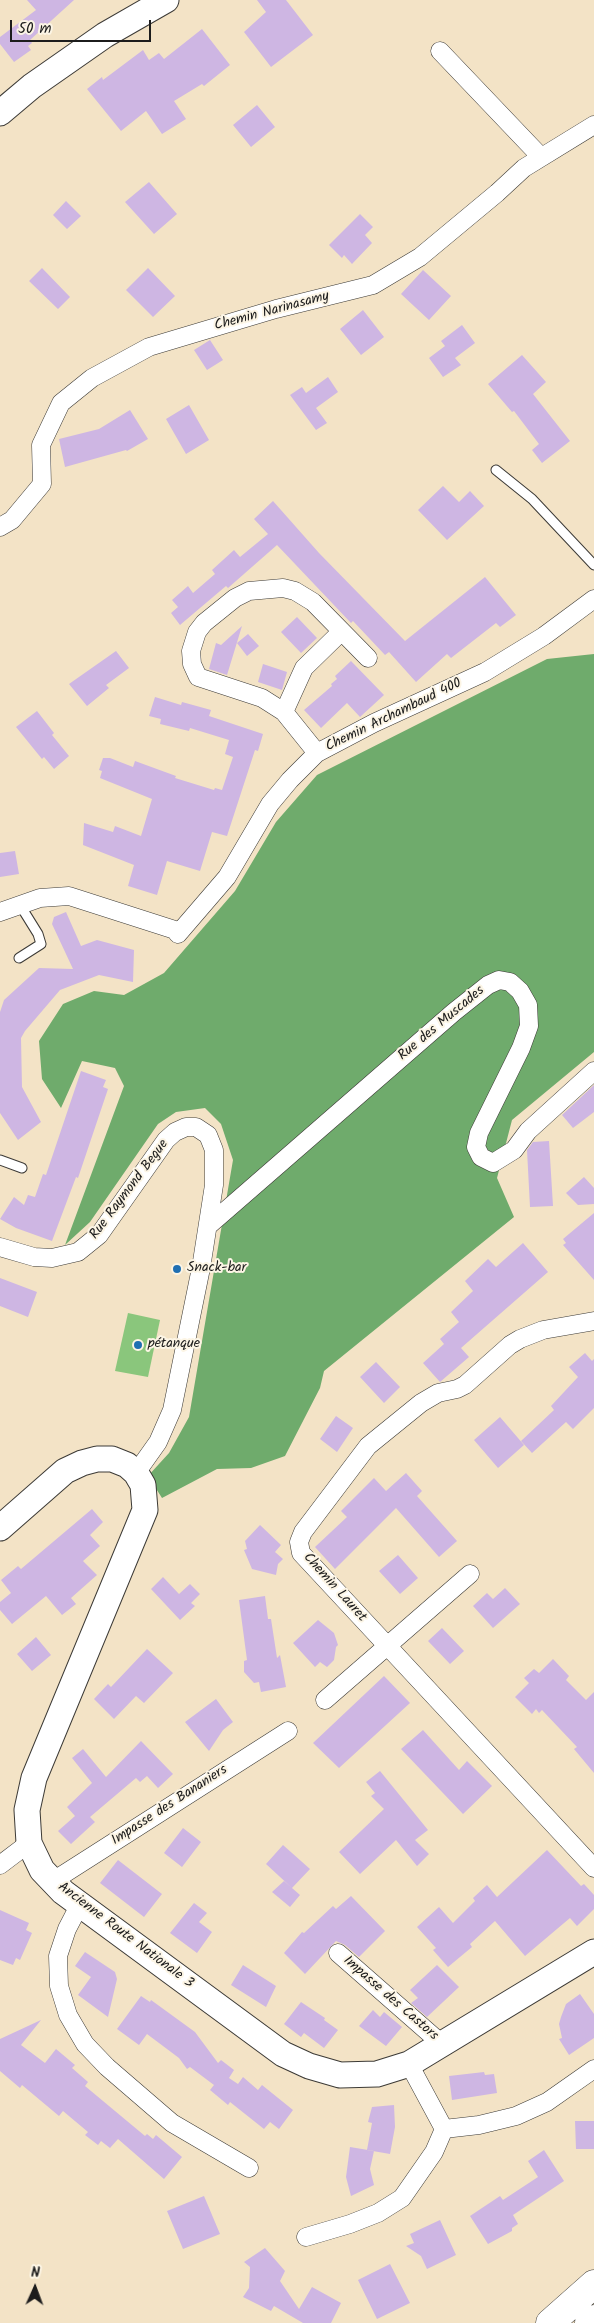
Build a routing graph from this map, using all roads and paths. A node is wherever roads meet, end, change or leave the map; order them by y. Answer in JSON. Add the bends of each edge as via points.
{"nodes":[{"id":1,"x":166,"y":0,"type":"edge"},
{"id":2,"x":440,"y":51,"type":"dead end"},
{"id":3,"x":0,"y":113,"type":"edge"},
{"id":4,"x":594,"y":125,"type":"edge"},
{"id":5,"x":541,"y":157,"type":"junction"},
{"id":6,"x":496,"y":470,"type":"dead end"},
{"id":7,"x":0,"y":527,"type":"edge"},
{"id":8,"x":594,"y":565,"type":"edge"},
{"id":9,"x":594,"y":599,"type":"edge"},
{"id":10,"x":341,"y":632,"type":"junction"},
{"id":11,"x":368,"y":658,"type":"dead end"},
{"id":12,"x":284,"y":712,"type":"junction"},
{"id":13,"x":317,"y":753,"type":"junction"},
{"id":14,"x":20,"y":905,"type":"junction"},
{"id":15,"x":0,"y":912,"type":"edge"},
{"id":16,"x":19,"y":958,"type":"dead end"},
{"id":17,"x":594,"y":1071,"type":"edge"},
{"id":18,"x":0,"y":1160,"type":"edge"},
{"id":19,"x":22,"y":1168,"type":"dead end"},
{"id":20,"x":208,"y":1226,"type":"junction"},
{"id":21,"x":0,"y":1247,"type":"edge"},
{"id":22,"x":594,"y":1321,"type":"edge"},
{"id":23,"x":136,"y":1473,"type":"junction"},
{"id":24,"x":0,"y":1528,"type":"edge"},
{"id":25,"x":470,"y":1574,"type":"dead end"},
{"id":26,"x":387,"y":1646,"type":"junction"},
{"id":27,"x":325,"y":1700,"type":"dead end"},
{"id":28,"x":288,"y":1731,"type":"dead end"},
{"id":29,"x":29,"y":1843,"type":"junction"},
{"id":30,"x":0,"y":1865,"type":"edge"},
{"id":31,"x":594,"y":1868,"type":"edge"},
{"id":32,"x":53,"y":1881,"type":"junction"},
{"id":33,"x":80,"y":1904,"type":"junction"},
{"id":34,"x":594,"y":1952,"type":"edge"},
{"id":35,"x":338,"y":1953,"type":"dead end"},
{"id":36,"x":443,"y":2045,"type":"junction"},
{"id":37,"x":409,"y":2064,"type":"junction"},
{"id":38,"x":594,"y":2070,"type":"edge"},
{"id":39,"x":444,"y":2129,"type":"junction"},
{"id":40,"x":249,"y":2168,"type":"dead end"},
{"id":41,"x":306,"y":2237,"type":"dead end"},
{"id":42,"x":594,"y":2284,"type":"edge"},
{"id":43,"x":594,"y":2319,"type":"edge"},
{"id":44,"x":550,"y":2323,"type":"edge"},
{"id":45,"x":589,"y":2323,"type":"edge"}],
"edges":[{"from":1,"to":3,"type":"main road","via":[[105,35],[32,86]]},
{"from":2,"to":5,"type":"street"},
{"from":4,"to":5,"type":"street","name":"Chemin Narinasamy"},
{"from":5,"to":7,"type":"street","name":"Chemin Narinasamy","via":[[420,257],[373,286],[276,309],[149,347],[92,378],[61,403],[41,445],[42,484],[12,520]]},
{"from":6,"to":8,"type":"lane","via":[[532,499]]},
{"from":9,"to":13,"type":"street","name":"Chemin Archambaud 400","via":[[544,636],[485,672]]},
{"from":10,"to":11,"type":"street"},
{"from":10,"to":12,"type":"street","via":[[304,668]]},
{"from":10,"to":12,"type":"street","via":[[313,602],[283,588],[249,591],[204,623],[192,641],[192,664],[202,679],[262,698]]},
{"from":12,"to":13,"type":"street"},
{"from":13,"to":14,"type":"street","name":"Chemin Archambaud 400","via":[[270,804],[228,877],[178,934],[175,930],[69,896],[40,898]]},
{"from":14,"to":15,"type":"street","name":"Chemin Archambaud 400"},
{"from":14,"to":16,"type":"lane","via":[[41,944]]},
{"from":17,"to":20,"type":"street","name":"Rue des Muscades","via":[[528,1131],[514,1150],[493,1163],[481,1157],[476,1147],[479,1133],[529,1026],[528,1005],[520,991],[510,982],[499,980],[454,1012]]},
{"from":18,"to":19,"type":"lane"},
{"from":20,"to":21,"type":"street","name":"Rue Raymond Begue","via":[[214,1185],[214,1150],[208,1135],[196,1127],[186,1127],[166,1140],[99,1235],[86,1248],[52,1258],[34,1257]]},
{"from":20,"to":23,"type":"street","name":"Rue Raymond Begue","via":[[172,1410],[158,1442]]},
{"from":22,"to":26,"type":"street","name":"Chemin Lauret","via":[[543,1330],[520,1339],[465,1385],[421,1402],[368,1446],[303,1532],[299,1542],[302,1553]]},
{"from":23,"to":24,"type":"main road","via":[[127,1464],[112,1459],[82,1463],[66,1471]]},
{"from":23,"to":29,"type":"main road","name":"Ancienne Route Nationale 3","via":[[143,1485],[145,1510],[34,1778],[27,1810]]},
{"from":25,"to":26,"type":"street"},
{"from":26,"to":27,"type":"street"},
{"from":26,"to":31,"type":"street","name":"Chemin Lauret"},
{"from":28,"to":32,"type":"street","name":"Impasse des Bananiers"},
{"from":29,"to":30,"type":"street"},
{"from":29,"to":32,"type":"main road","name":"Ancienne Route Nationale 3","via":[[42,1870]]},
{"from":32,"to":33,"type":"main road","name":"Ancienne Route Nationale 3"},
{"from":33,"to":37,"type":"main road","name":"Ancienne Route Nationale 3","via":[[283,2054],[340,2075],[377,2074]]},
{"from":33,"to":40,"type":"street","via":[[67,1929],[58,1963],[68,2015],[85,2044],[107,2068],[172,2123]]},
{"from":34,"to":36,"type":"main road","name":"Ancienne Route Nationale 3"},
{"from":35,"to":36,"type":"street","name":"Impasse des Castors"},
{"from":36,"to":37,"type":"main road","name":"Ancienne Route Nationale 3"},
{"from":37,"to":39,"type":"street"},
{"from":38,"to":39,"type":"street","via":[[547,2102],[516,2116]]},
{"from":39,"to":41,"type":"street","via":[[434,2152],[402,2198],[378,2213]]},
{"from":42,"to":44,"type":"highway"},
{"from":43,"to":45,"type":"highway"}]}
